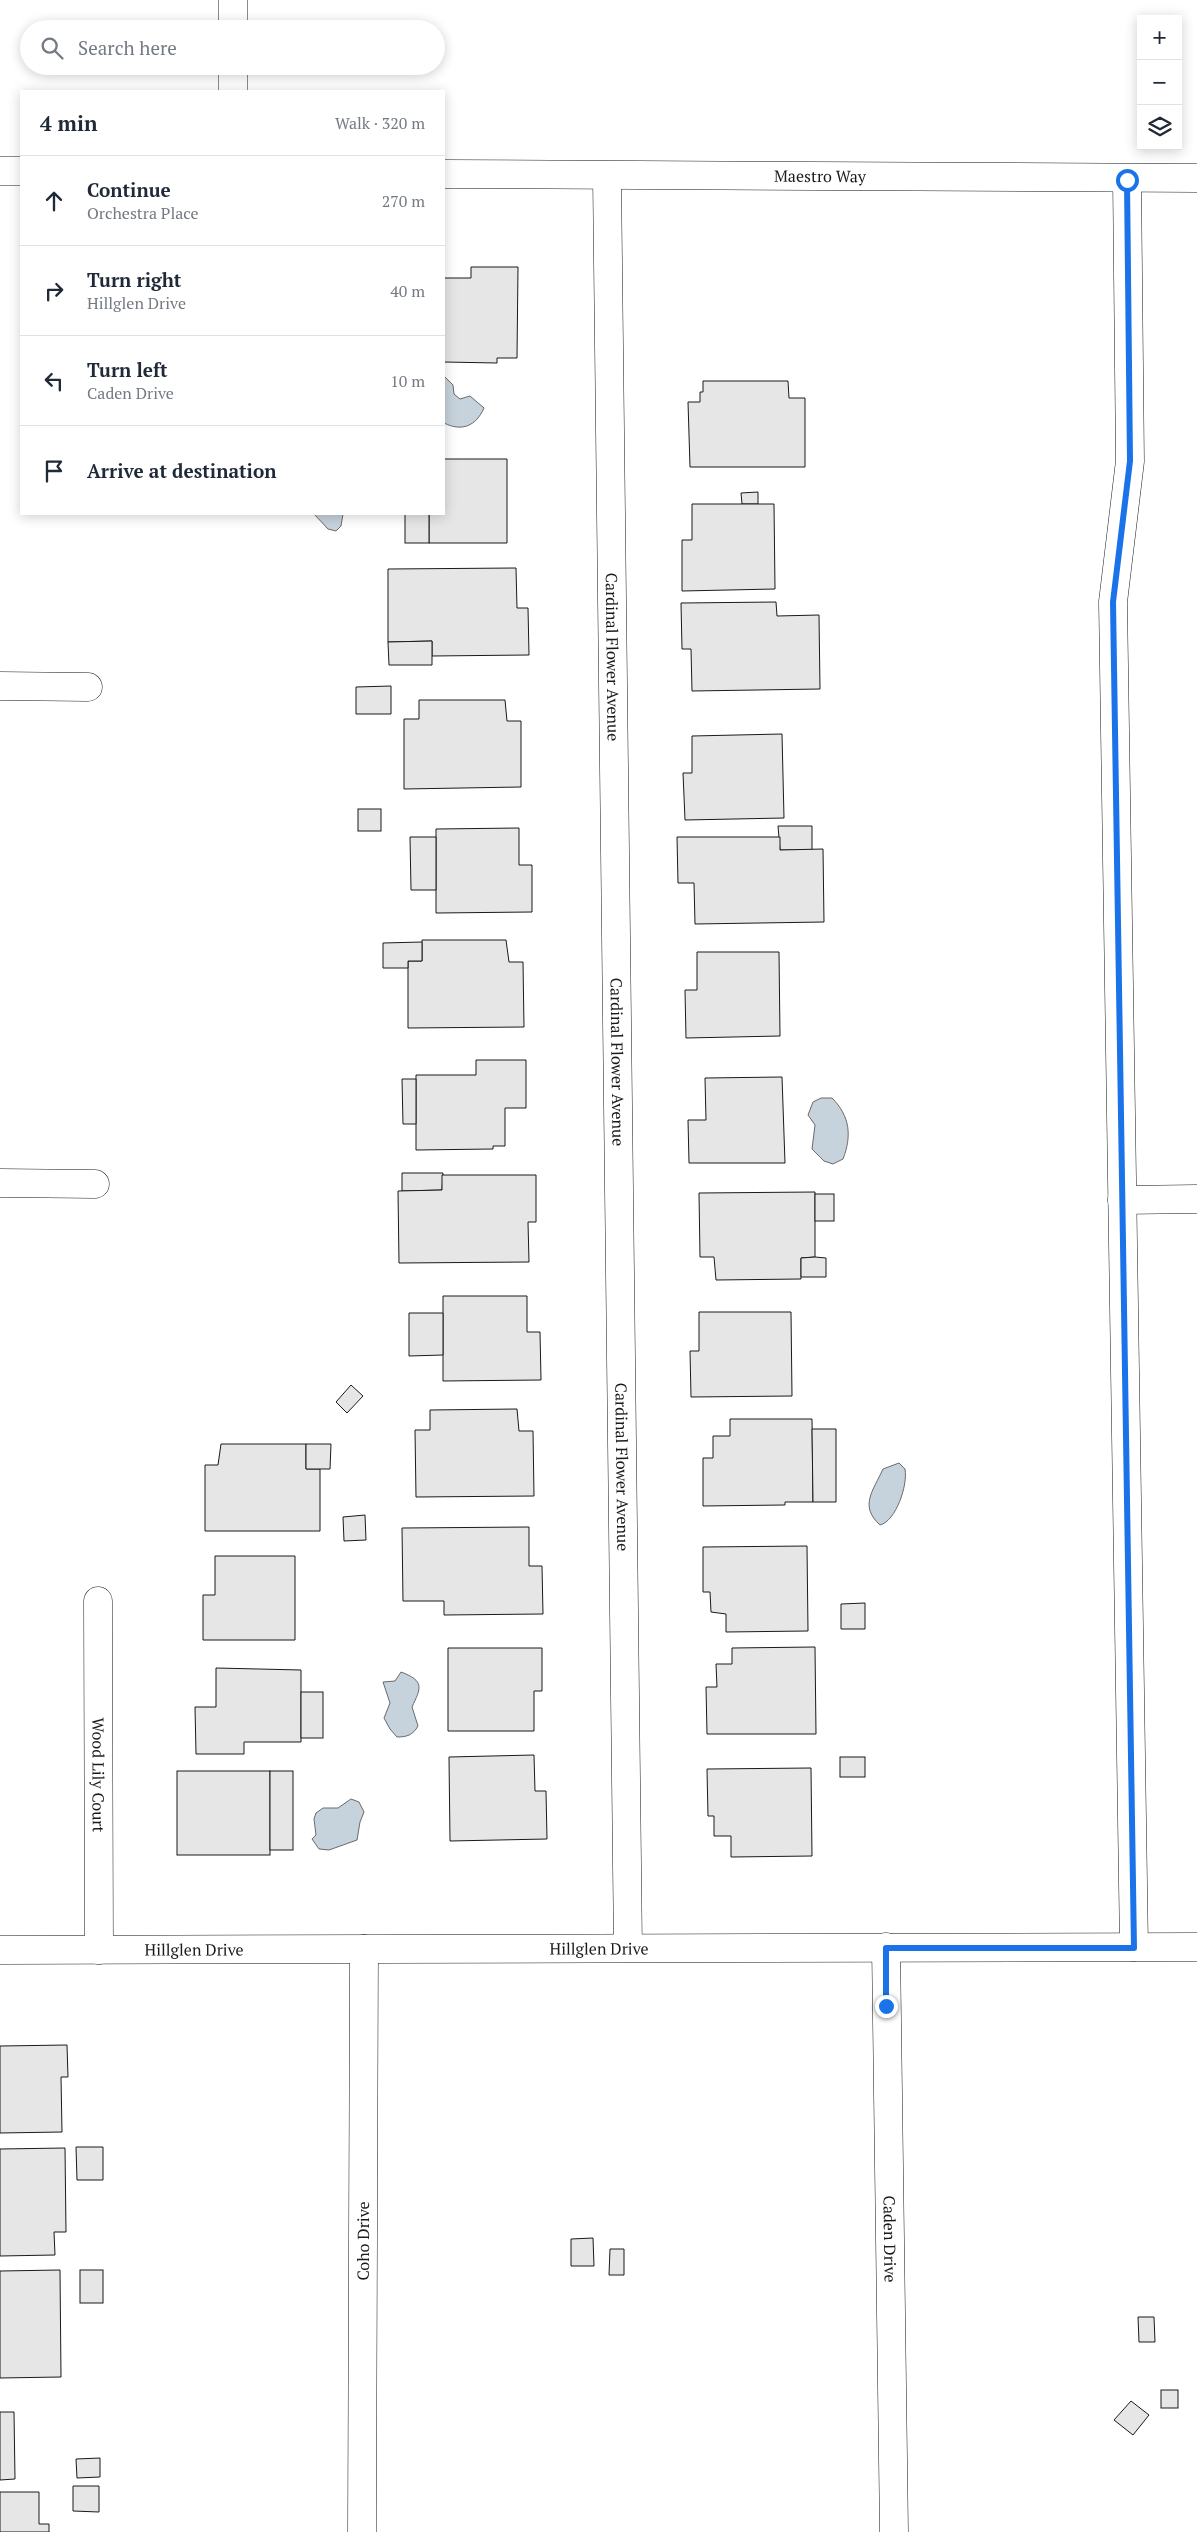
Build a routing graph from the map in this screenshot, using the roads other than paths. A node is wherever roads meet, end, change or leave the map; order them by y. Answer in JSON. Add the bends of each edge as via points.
{"nodes":[{"id":1,"x":233,"y":0,"type":"edge"},
{"id":2,"x":233,"y":20,"type":"edge"},
{"id":3,"x":233,"y":75,"type":"edge"},
{"id":4,"x":233,"y":90,"type":"edge"},
{"id":5,"x":0,"y":171,"type":"edge"},
{"id":6,"x":20,"y":171,"type":"edge"},
{"id":7,"x":445,"y":174,"type":"edge"},
{"id":8,"x":607,"y":176,"type":"junction"},
{"id":9,"x":1197,"y":178,"type":"edge"},
{"id":10,"x":1127,"y":180,"type":"junction"},
{"id":11,"x":0,"y":686,"type":"edge"},
{"id":12,"x":88,"y":687,"type":"dead end"},
{"id":13,"x":0,"y":1183,"type":"edge"},
{"id":14,"x":95,"y":1184,"type":"dead end"},
{"id":15,"x":1197,"y":1199,"type":"edge"},
{"id":16,"x":1122,"y":1200,"type":"junction"},
{"id":17,"x":98,"y":1600,"type":"dead end"},
{"id":18,"x":1197,"y":1947,"type":"edge"},
{"id":19,"x":628,"y":1948,"type":"junction"},
{"id":20,"x":886,"y":1948,"type":"junction"},
{"id":21,"x":1134,"y":1948,"type":"junction"},
{"id":22,"x":364,"y":1949,"type":"junction"},
{"id":23,"x":0,"y":1950,"type":"edge"},
{"id":24,"x":99,"y":1950,"type":"junction"},
{"id":25,"x":362,"y":2532,"type":"edge"},
{"id":26,"x":894,"y":2532,"type":"edge"}],
"edges":[{"from":1,"to":2,"type":"street"},
{"from":3,"to":4,"type":"street"},
{"from":5,"to":6,"type":"street"},
{"from":7,"to":8,"type":"street","name":"Maestro Way"},
{"from":8,"to":10,"type":"street","name":"Maestro Way"},
{"from":8,"to":19,"type":"street","name":"Cardinal Flower Avenue"},
{"from":9,"to":10,"type":"street","name":"Maestro Way"},
{"from":10,"to":16,"type":"street","via":[[1130,461],[1113,602]]},
{"from":11,"to":12,"type":"street"},
{"from":13,"to":14,"type":"street"},
{"from":15,"to":16,"type":"street"},
{"from":16,"to":21,"type":"street"},
{"from":17,"to":24,"type":"street","name":"Wood Lily Court"},
{"from":18,"to":21,"type":"street","name":"Hillglen Drive"},
{"from":19,"to":20,"type":"street","name":"Hillglen Drive"},
{"from":19,"to":22,"type":"street","name":"Hillglen Drive"},
{"from":20,"to":21,"type":"street","name":"Hillglen Drive"},
{"from":20,"to":26,"type":"street","name":"Caden Drive"},
{"from":22,"to":24,"type":"street","name":"Hillglen Drive"},
{"from":22,"to":25,"type":"street","name":"Coho Drive"},
{"from":23,"to":24,"type":"street","name":"Hillglen Drive"}]}
